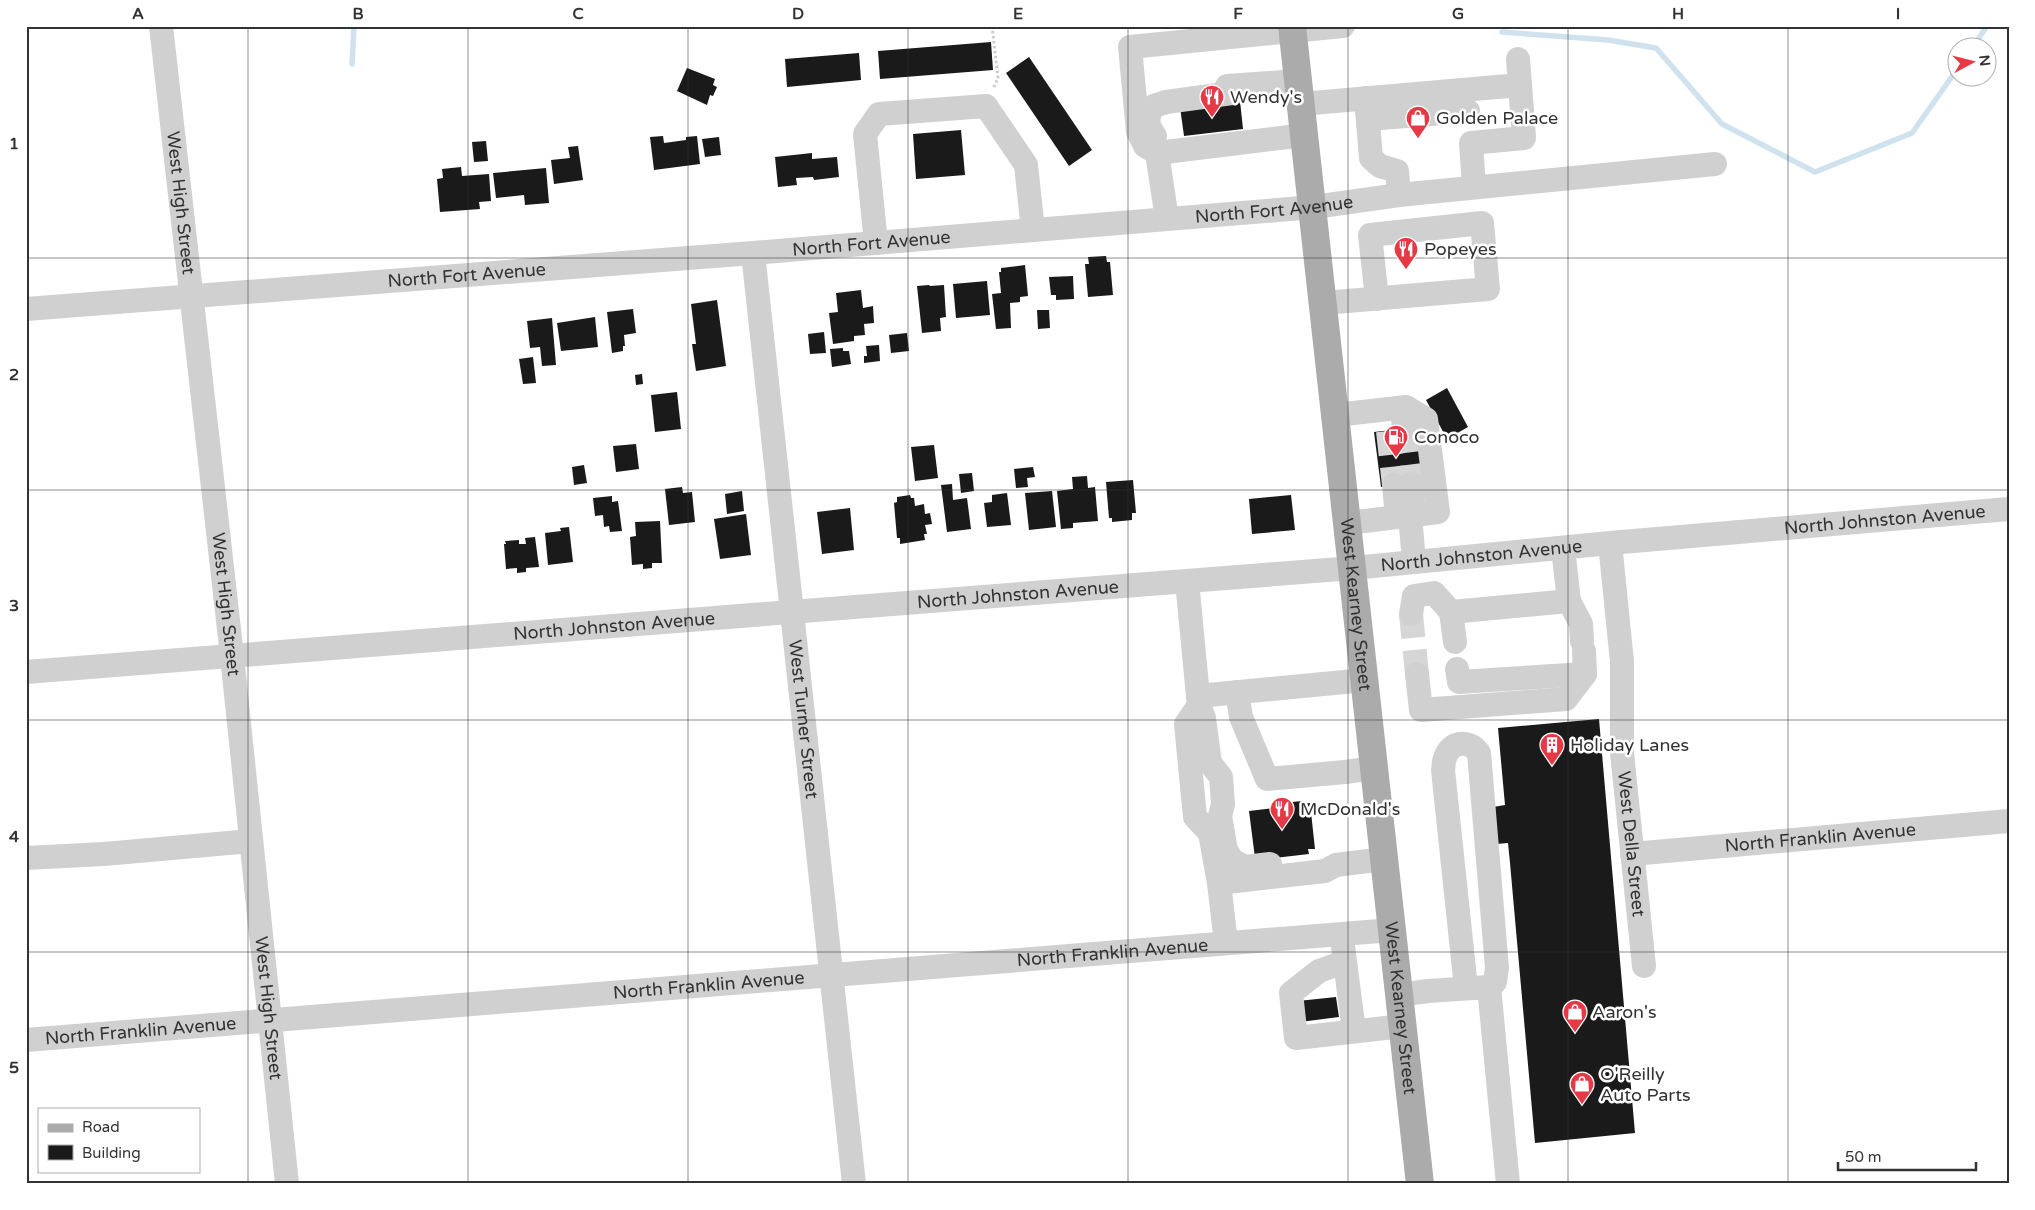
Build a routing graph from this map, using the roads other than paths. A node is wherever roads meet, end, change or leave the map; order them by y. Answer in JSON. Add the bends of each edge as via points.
{"nodes":[{"id":1,"x":161,"y":26,"type":"edge"},
{"id":2,"x":1343,"y":26,"type":"edge"},
{"id":3,"x":1293,"y":29,"type":"edge"},
{"id":4,"x":1518,"y":59,"type":"dead end"},
{"id":5,"x":1242,"y":85,"type":"junction"},
{"id":6,"x":1520,"y":85,"type":"junction"},
{"id":7,"x":1300,"y":92,"type":"junction"},
{"id":8,"x":1136,"y":95,"type":"junction"},
{"id":9,"x":1467,"y":100,"type":"junction"},
{"id":10,"x":1367,"y":109,"type":"junction"},
{"id":11,"x":1305,"y":135,"type":"junction"},
{"id":12,"x":1240,"y":143,"type":"junction"},
{"id":13,"x":1471,"y":143,"type":"junction"},
{"id":14,"x":1157,"y":153,"type":"junction"},
{"id":15,"x":1715,"y":164,"type":"dead end"},
{"id":16,"x":1474,"y":187,"type":"junction"},
{"id":17,"x":1450,"y":190,"type":"junction"},
{"id":18,"x":1399,"y":195,"type":"junction"},
{"id":19,"x":1314,"y":207,"type":"junction"},
{"id":20,"x":1167,"y":219,"type":"junction"},
{"id":21,"x":1453,"y":225,"type":"junction"},
{"id":22,"x":1034,"y":230,"type":"junction"},
{"id":23,"x":876,"y":243,"type":"junction"},
{"id":24,"x":753,"y":253,"type":"junction"},
{"id":25,"x":190,"y":296,"type":"junction"},
{"id":26,"x":1377,"y":299,"type":"junction"},
{"id":27,"x":1324,"y":304,"type":"junction"},
{"id":28,"x":26,"y":308,"type":"edge"},
{"id":29,"x":1336,"y":415,"type":"junction"},
{"id":30,"x":1402,"y":485,"type":"tunnel mouth"},
{"id":31,"x":2009,"y":509,"type":"edge"},
{"id":32,"x":1407,"y":516,"type":"junction"},
{"id":33,"x":1348,"y":522,"type":"junction"},
{"id":34,"x":1610,"y":543,"type":"junction"},
{"id":35,"x":1563,"y":548,"type":"junction"},
{"id":36,"x":1414,"y":562,"type":"junction"},
{"id":37,"x":1353,"y":568,"type":"junction"},
{"id":38,"x":1187,"y":581,"type":"junction"},
{"id":39,"x":1569,"y":601,"type":"junction"},
{"id":40,"x":791,"y":611,"type":"junction"},
{"id":41,"x":1452,"y":612,"type":"junction"},
{"id":42,"x":1412,"y":614,"type":"tunnel mouth"},
{"id":43,"x":1455,"y":642,"type":"dead end"},
{"id":44,"x":1584,"y":655,"type":"junction"},
{"id":45,"x":232,"y":656,"type":"junction"},
{"id":46,"x":1457,"y":669,"type":"dead end"},
{"id":47,"x":26,"y":672,"type":"edge"},
{"id":48,"x":1417,"y":674,"type":"tunnel mouth"},
{"id":49,"x":1365,"y":680,"type":"junction"},
{"id":50,"x":1238,"y":692,"type":"junction"},
{"id":51,"x":1198,"y":700,"type":"junction"},
{"id":52,"x":1374,"y":768,"type":"junction"},
{"id":53,"x":2009,"y":820,"type":"edge"},
{"id":54,"x":252,"y":841,"type":"junction"},
{"id":55,"x":1632,"y":854,"type":"junction"},
{"id":56,"x":26,"y":858,"type":"edge"},
{"id":57,"x":1384,"y":859,"type":"junction"},
{"id":58,"x":1336,"y":864,"type":"junction"},
{"id":59,"x":1219,"y":883,"type":"junction"},
{"id":60,"x":1392,"y":930,"type":"junction"},
{"id":61,"x":1342,"y":934,"type":"junction"},
{"id":62,"x":1226,"y":943,"type":"junction"},
{"id":63,"x":1344,"y":962,"type":"junction"},
{"id":64,"x":1644,"y":966,"type":"dead end"},
{"id":65,"x":831,"y":976,"type":"junction"},
{"id":66,"x":1477,"y":988,"type":"junction"},
{"id":67,"x":1399,"y":995,"type":"junction"},
{"id":68,"x":270,"y":1020,"type":"junction"},
{"id":69,"x":1403,"y":1026,"type":"junction"},
{"id":70,"x":1350,"y":1032,"type":"junction"},
{"id":71,"x":26,"y":1040,"type":"edge"},
{"id":72,"x":287,"y":1184,"type":"edge"},
{"id":73,"x":854,"y":1184,"type":"edge"},
{"id":74,"x":1420,"y":1184,"type":"edge"},
{"id":75,"x":1508,"y":1184,"type":"edge"}],
"edges":[{"from":1,"to":25,"type":"street","name":"West High Street"},
{"from":2,"to":3,"type":"street"},
{"from":3,"to":7,"type":"main road","name":"West Kearney Street"},
{"from":3,"to":8,"type":"street","via":[[1130,47]]},
{"from":4,"to":6,"type":"street"},
{"from":5,"to":7,"type":"street"},
{"from":5,"to":8,"type":"street"},
{"from":5,"to":12,"type":"street","via":[[1232,93],[1154,106],[1148,122],[1154,136],[1169,141],[1222,137]]},
{"from":6,"to":9,"type":"street"},
{"from":6,"to":13,"type":"street","via":[[1524,138]]},
{"from":7,"to":10,"type":"street"},
{"from":7,"to":11,"type":"main road","name":"West Kearney Street"},
{"from":8,"to":14,"type":"street","via":[[1138,132],[1145,146]]},
{"from":9,"to":10,"type":"street"},
{"from":9,"to":13,"type":"street"},
{"from":10,"to":18,"type":"street","via":[[1372,158],[1380,166],[1397,171]]},
{"from":11,"to":12,"type":"street"},
{"from":11,"to":19,"type":"main road","name":"West Kearney Street"},
{"from":12,"to":14,"type":"street"},
{"from":13,"to":16,"type":"street"},
{"from":14,"to":20,"type":"street"},
{"from":15,"to":16,"type":"street","name":"North Fort Avenue"},
{"from":16,"to":17,"type":"street","name":"North Fort Avenue"},
{"from":17,"to":18,"type":"street","name":"North Fort Avenue"},
{"from":17,"to":21,"type":"street"},
{"from":18,"to":19,"type":"street","name":"North Fort Avenue"},
{"from":19,"to":20,"type":"street","name":"North Fort Avenue"},
{"from":19,"to":27,"type":"main road","name":"West Kearney Street"},
{"from":20,"to":22,"type":"street","name":"North Fort Avenue"},
{"from":21,"to":26,"type":"street","via":[[1370,235]]},
{"from":21,"to":26,"type":"street","via":[[1482,223],[1488,289]]},
{"from":22,"to":23,"type":"street","name":"North Fort Avenue"},
{"from":22,"to":23,"type":"street","via":[[1026,165],[986,106],[879,114],[865,134]]},
{"from":23,"to":24,"type":"street","name":"North Fort Avenue"},
{"from":24,"to":25,"type":"street","name":"North Fort Avenue"},
{"from":24,"to":40,"type":"street","name":"West Turner Street"},
{"from":25,"to":28,"type":"street","name":"North Fort Avenue"},
{"from":25,"to":45,"type":"street","name":"West High Street"},
{"from":26,"to":27,"type":"street"},
{"from":27,"to":29,"type":"main road","name":"West Kearney Street"},
{"from":29,"to":32,"type":"street","via":[[1395,419],[1406,407],[1426,419],[1438,512]]},
{"from":29,"to":33,"type":"main road","name":"West Kearney Street"},
{"from":30,"to":32,"type":"street"},
{"from":31,"to":34,"type":"street","name":"North Johnston Avenue"},
{"from":32,"to":33,"type":"street"},
{"from":32,"to":36,"type":"street"},
{"from":33,"to":37,"type":"main road","name":"West Kearney Street"},
{"from":34,"to":35,"type":"street","name":"North Johnston Avenue"},
{"from":34,"to":55,"type":"street","name":"West Della Street","via":[[1622,662],[1622,753]]},
{"from":35,"to":36,"type":"street","name":"North Johnston Avenue"},
{"from":35,"to":39,"type":"street"},
{"from":36,"to":37,"type":"street","name":"North Johnston Avenue"},
{"from":37,"to":38,"type":"street","name":"North Johnston Avenue"},
{"from":37,"to":49,"type":"main road","name":"West Kearney Street"},
{"from":38,"to":40,"type":"street","name":"North Johnston Avenue"},
{"from":38,"to":51,"type":"street"},
{"from":39,"to":41,"type":"street"},
{"from":39,"to":44,"type":"street","via":[[1581,624]]},
{"from":40,"to":45,"type":"street","name":"North Johnston Avenue"},
{"from":40,"to":65,"type":"street","name":"West Turner Street"},
{"from":41,"to":42,"type":"street","via":[[1434,593],[1414,596]]},
{"from":41,"to":43,"type":"street"},
{"from":44,"to":46,"type":"street","via":[[1459,682]]},
{"from":44,"to":48,"type":"street","via":[[1566,699],[1421,710]]},
{"from":45,"to":47,"type":"street","name":"North Johnston Avenue"},
{"from":45,"to":54,"type":"street","name":"West High Street"},
{"from":49,"to":50,"type":"street"},
{"from":49,"to":52,"type":"main road","name":"West Kearney Street"},
{"from":50,"to":51,"type":"street"},
{"from":50,"to":52,"type":"street","via":[[1241,717],[1267,779]]},
{"from":51,"to":58,"type":"street","via":[[1204,718],[1210,763],[1220,777],[1224,804],[1220,816],[1226,850],[1232,860],[1245,867],[1323,858]]},
{"from":51,"to":59,"type":"street","via":[[1186,724],[1195,817],[1210,833]]},
{"from":52,"to":57,"type":"main road","name":"West Kearney Street"},
{"from":53,"to":55,"type":"street","name":"North Franklin Avenue"},
{"from":54,"to":56,"type":"street"},
{"from":54,"to":68,"type":"street","name":"West High Street"},
{"from":55,"to":64,"type":"street","name":"West Della Street"},
{"from":57,"to":58,"type":"street"},
{"from":57,"to":60,"type":"main road","name":"West Kearney Street"},
{"from":58,"to":59,"type":"street","via":[[1325,871]]},
{"from":59,"to":62,"type":"street"},
{"from":60,"to":61,"type":"street","name":"North Franklin Avenue"},
{"from":60,"to":67,"type":"main road","name":"West Kearney Street"},
{"from":61,"to":62,"type":"street","name":"North Franklin Avenue"},
{"from":61,"to":63,"type":"street"},
{"from":62,"to":65,"type":"street","name":"North Franklin Avenue"},
{"from":63,"to":70,"type":"street"},
{"from":63,"to":70,"type":"street","via":[[1319,971],[1291,993],[1296,1038]]},
{"from":65,"to":68,"type":"street","name":"North Franklin Avenue"},
{"from":65,"to":73,"type":"street","name":"West Turner Street"},
{"from":66,"to":66,"type":"street","via":[[1495,982],[1497,968],[1479,753],[1474,746],[1458,744],[1449,749],[1443,770]]},
{"from":66,"to":67,"type":"street"},
{"from":66,"to":75,"type":"street"},
{"from":67,"to":69,"type":"main road","name":"West Kearney Street"},
{"from":68,"to":71,"type":"street","name":"North Franklin Avenue"},
{"from":68,"to":72,"type":"street","name":"West High Street"},
{"from":69,"to":70,"type":"street"},
{"from":69,"to":74,"type":"main road","name":"West Kearney Street"}]}
